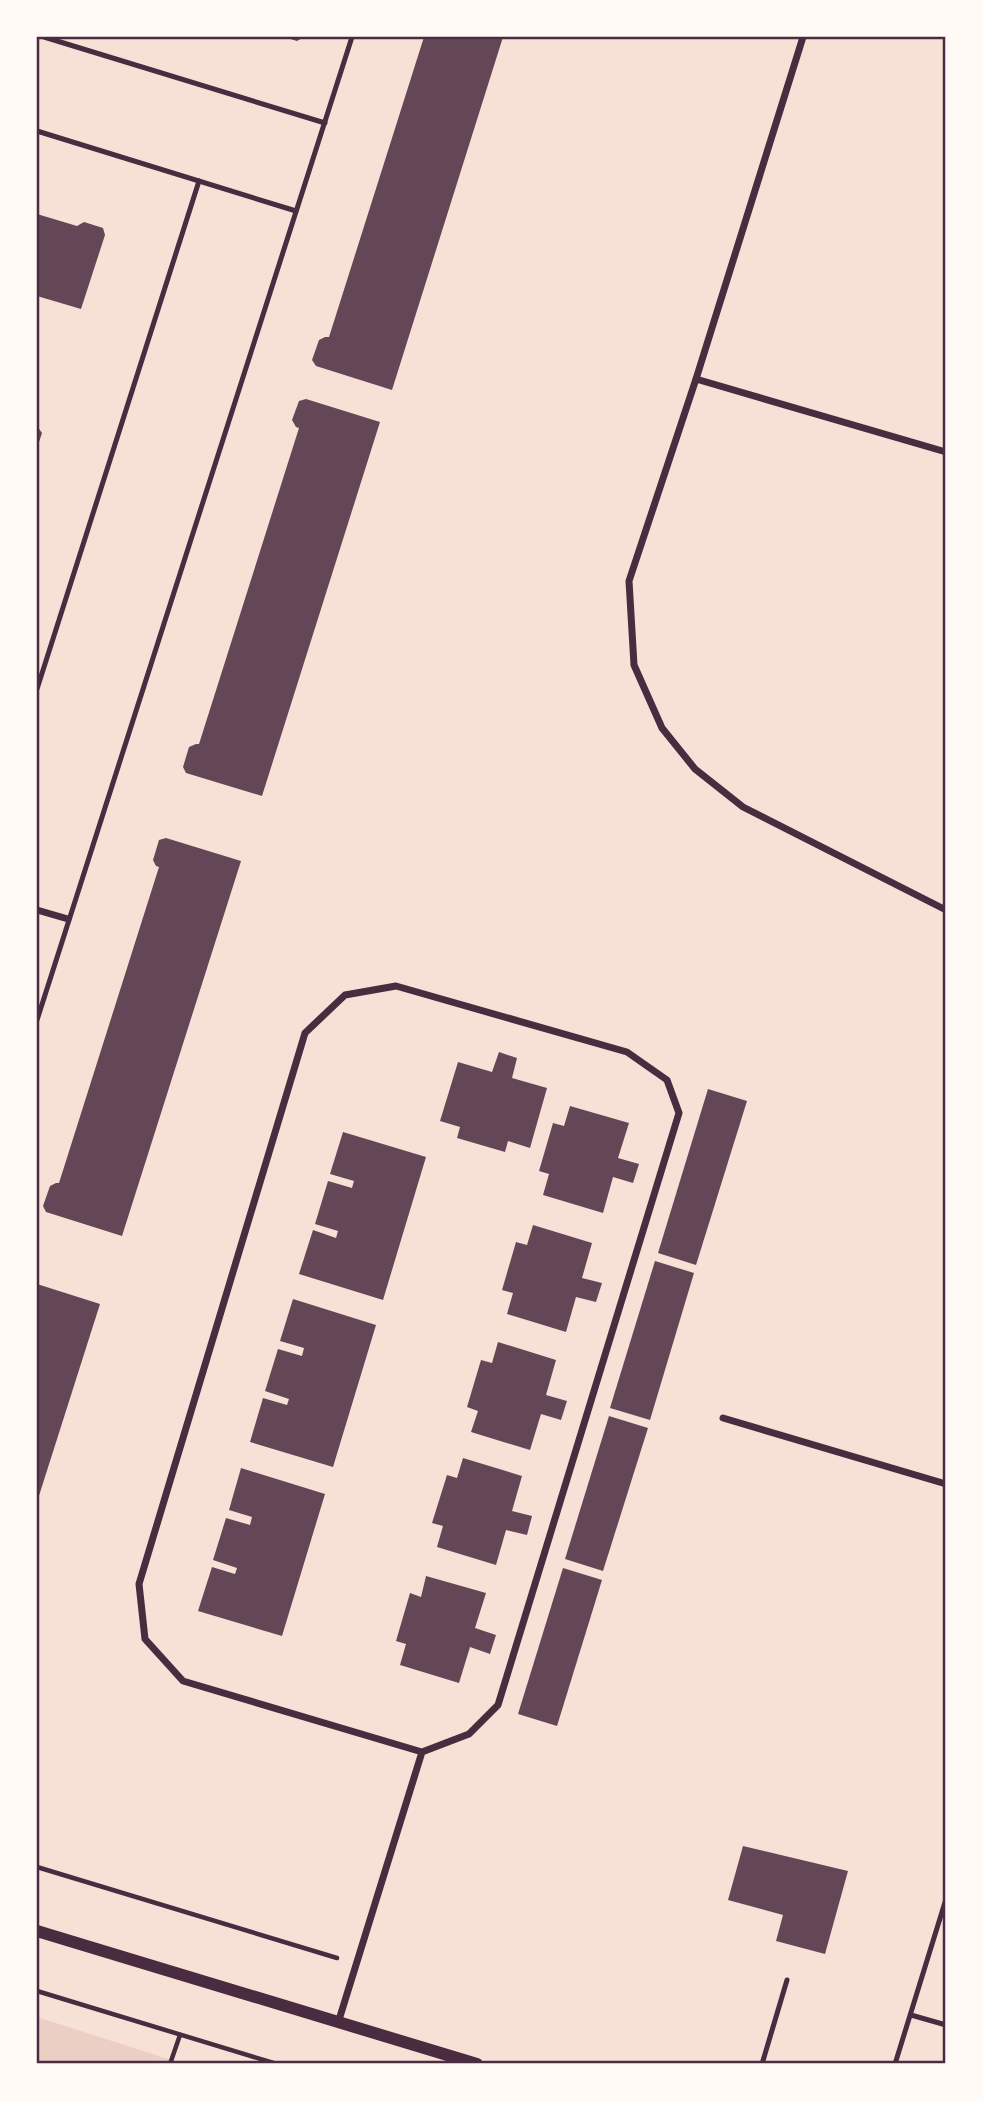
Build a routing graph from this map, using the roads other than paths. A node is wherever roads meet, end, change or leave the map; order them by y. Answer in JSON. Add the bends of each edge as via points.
{"nodes":[{"id":1,"x":44,"y":37,"type":"edge"},
{"id":2,"x":352,"y":37,"type":"edge"},
{"id":3,"x":803,"y":37,"type":"edge"},
{"id":4,"x":325,"y":123,"type":"junction"},
{"id":5,"x":37,"y":131,"type":"edge"},
{"id":6,"x":198,"y":181,"type":"junction"},
{"id":7,"x":296,"y":211,"type":"junction"},
{"id":8,"x":696,"y":379,"type":"junction"},
{"id":9,"x":946,"y":453,"type":"edge"},
{"id":10,"x":37,"y":689,"type":"edge"},
{"id":11,"x":37,"y":910,"type":"edge"},
{"id":12,"x":946,"y":910,"type":"edge"},
{"id":13,"x":68,"y":919,"type":"junction"},
{"id":14,"x":37,"y":994,"type":"edge"},
{"id":15,"x":44,"y":996,"type":"junction"},
{"id":16,"x":37,"y":1020,"type":"edge"},
{"id":17,"x":723,"y":1418,"type":"dead end"},
{"id":18,"x":946,"y":1484,"type":"edge"},
{"id":19,"x":422,"y":1752,"type":"junction"},
{"id":20,"x":946,"y":1899,"type":"edge"},
{"id":21,"x":37,"y":1931,"type":"edge"},
{"id":22,"x":787,"y":1980,"type":"dead end"},
{"id":23,"x":911,"y":2015,"type":"junction"},
{"id":24,"x":338,"y":2023,"type":"junction"},
{"id":25,"x":946,"y":2025,"type":"edge"},
{"id":26,"x":477,"y":2064,"type":"edge"},
{"id":27,"x":762,"y":2064,"type":"edge"},
{"id":28,"x":895,"y":2064,"type":"edge"}],
"edges":[{"from":1,"to":4,"type":"lane"},
{"from":2,"to":4,"type":"lane"},
{"from":3,"to":8,"type":"street"},
{"from":4,"to":7,"type":"lane"},
{"from":5,"to":6,"type":"lane"},
{"from":6,"to":7,"type":"lane"},
{"from":6,"to":10,"type":"lane"},
{"from":7,"to":13,"type":"lane"},
{"from":8,"to":9,"type":"street"},
{"from":8,"to":12,"type":"street","via":[[629,581],[634,665],[662,728],[695,769],[743,807]]},
{"from":11,"to":13,"type":"street"},
{"from":13,"to":15,"type":"lane"},
{"from":14,"to":15,"type":"lane"},
{"from":15,"to":16,"type":"lane"},
{"from":17,"to":18,"type":"street"},
{"from":19,"to":19,"type":"street","via":[[469,1734],[498,1704],[679,1113],[667,1080],[627,1052],[396,986],[345,995],[305,1033],[139,1584],[145,1639],[183,1681]]},
{"from":19,"to":24,"type":"street"},
{"from":20,"to":23,"type":"lane"},
{"from":21,"to":24,"type":"street"},
{"from":22,"to":27,"type":"lane"},
{"from":23,"to":25,"type":"lane"},
{"from":23,"to":28,"type":"lane"},
{"from":24,"to":26,"type":"street"}]}
